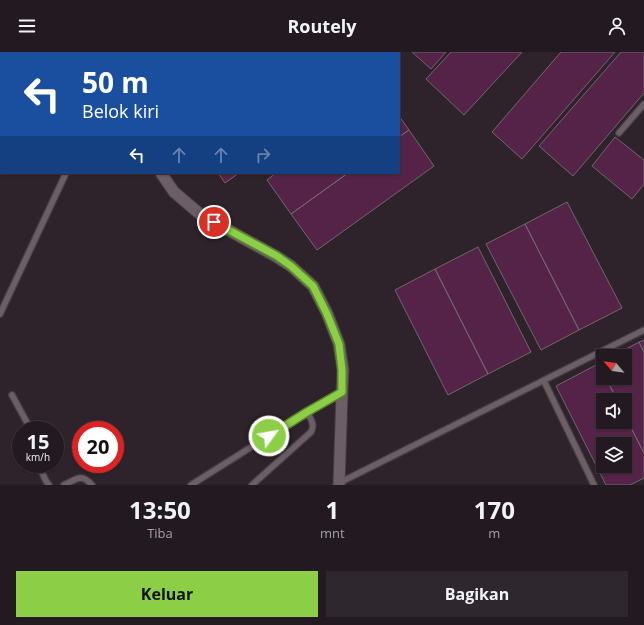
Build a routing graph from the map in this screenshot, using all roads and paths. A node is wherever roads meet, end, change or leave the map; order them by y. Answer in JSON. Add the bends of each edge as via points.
{"nodes":[{"id":1,"x":644,"y":104,"type":"edge"},
{"id":2,"x":619,"y":133,"type":"dead end"},
{"id":3,"x":66,"y":174,"type":"edge"},
{"id":4,"x":162,"y":174,"type":"edge"},
{"id":5,"x":0,"y":314,"type":"edge"},
{"id":6,"x":644,"y":330,"type":"edge"},
{"id":7,"x":544,"y":380,"type":"junction"},
{"id":8,"x":342,"y":392,"type":"junction"},
{"id":9,"x":12,"y":395,"type":"dead end"},
{"id":10,"x":307,"y":412,"type":"junction"},
{"id":11,"x":26,"y":421,"type":"edge"},
{"id":12,"x":42,"y":473,"type":"edge"},
{"id":13,"x":339,"y":484,"type":"edge"},
{"id":14,"x":49,"y":485,"type":"edge"},
{"id":15,"x":64,"y":485,"type":"edge"},
{"id":16,"x":92,"y":485,"type":"edge"},
{"id":17,"x":191,"y":485,"type":"edge"},
{"id":18,"x":252,"y":485,"type":"edge"},
{"id":19,"x":594,"y":485,"type":"edge"}],
"edges":[{"from":1,"to":2,"type":"lane"},
{"from":3,"to":5,"type":"lane"},
{"from":4,"to":8,"type":"street","via":[[174,192],[201,215],[277,256],[313,286],[339,344]]},
{"from":6,"to":7,"type":"lane"},
{"from":7,"to":13,"type":"lane"},
{"from":7,"to":19,"type":"lane"},
{"from":8,"to":10,"type":"lane"},
{"from":8,"to":13,"type":"street"},
{"from":9,"to":11,"type":"lane"},
{"from":10,"to":17,"type":"lane"},
{"from":10,"to":18,"type":"lane","via":[[313,424],[311,432]]},
{"from":12,"to":14,"type":"lane"},
{"from":15,"to":16,"type":"lane","via":[[85,478]]}]}
